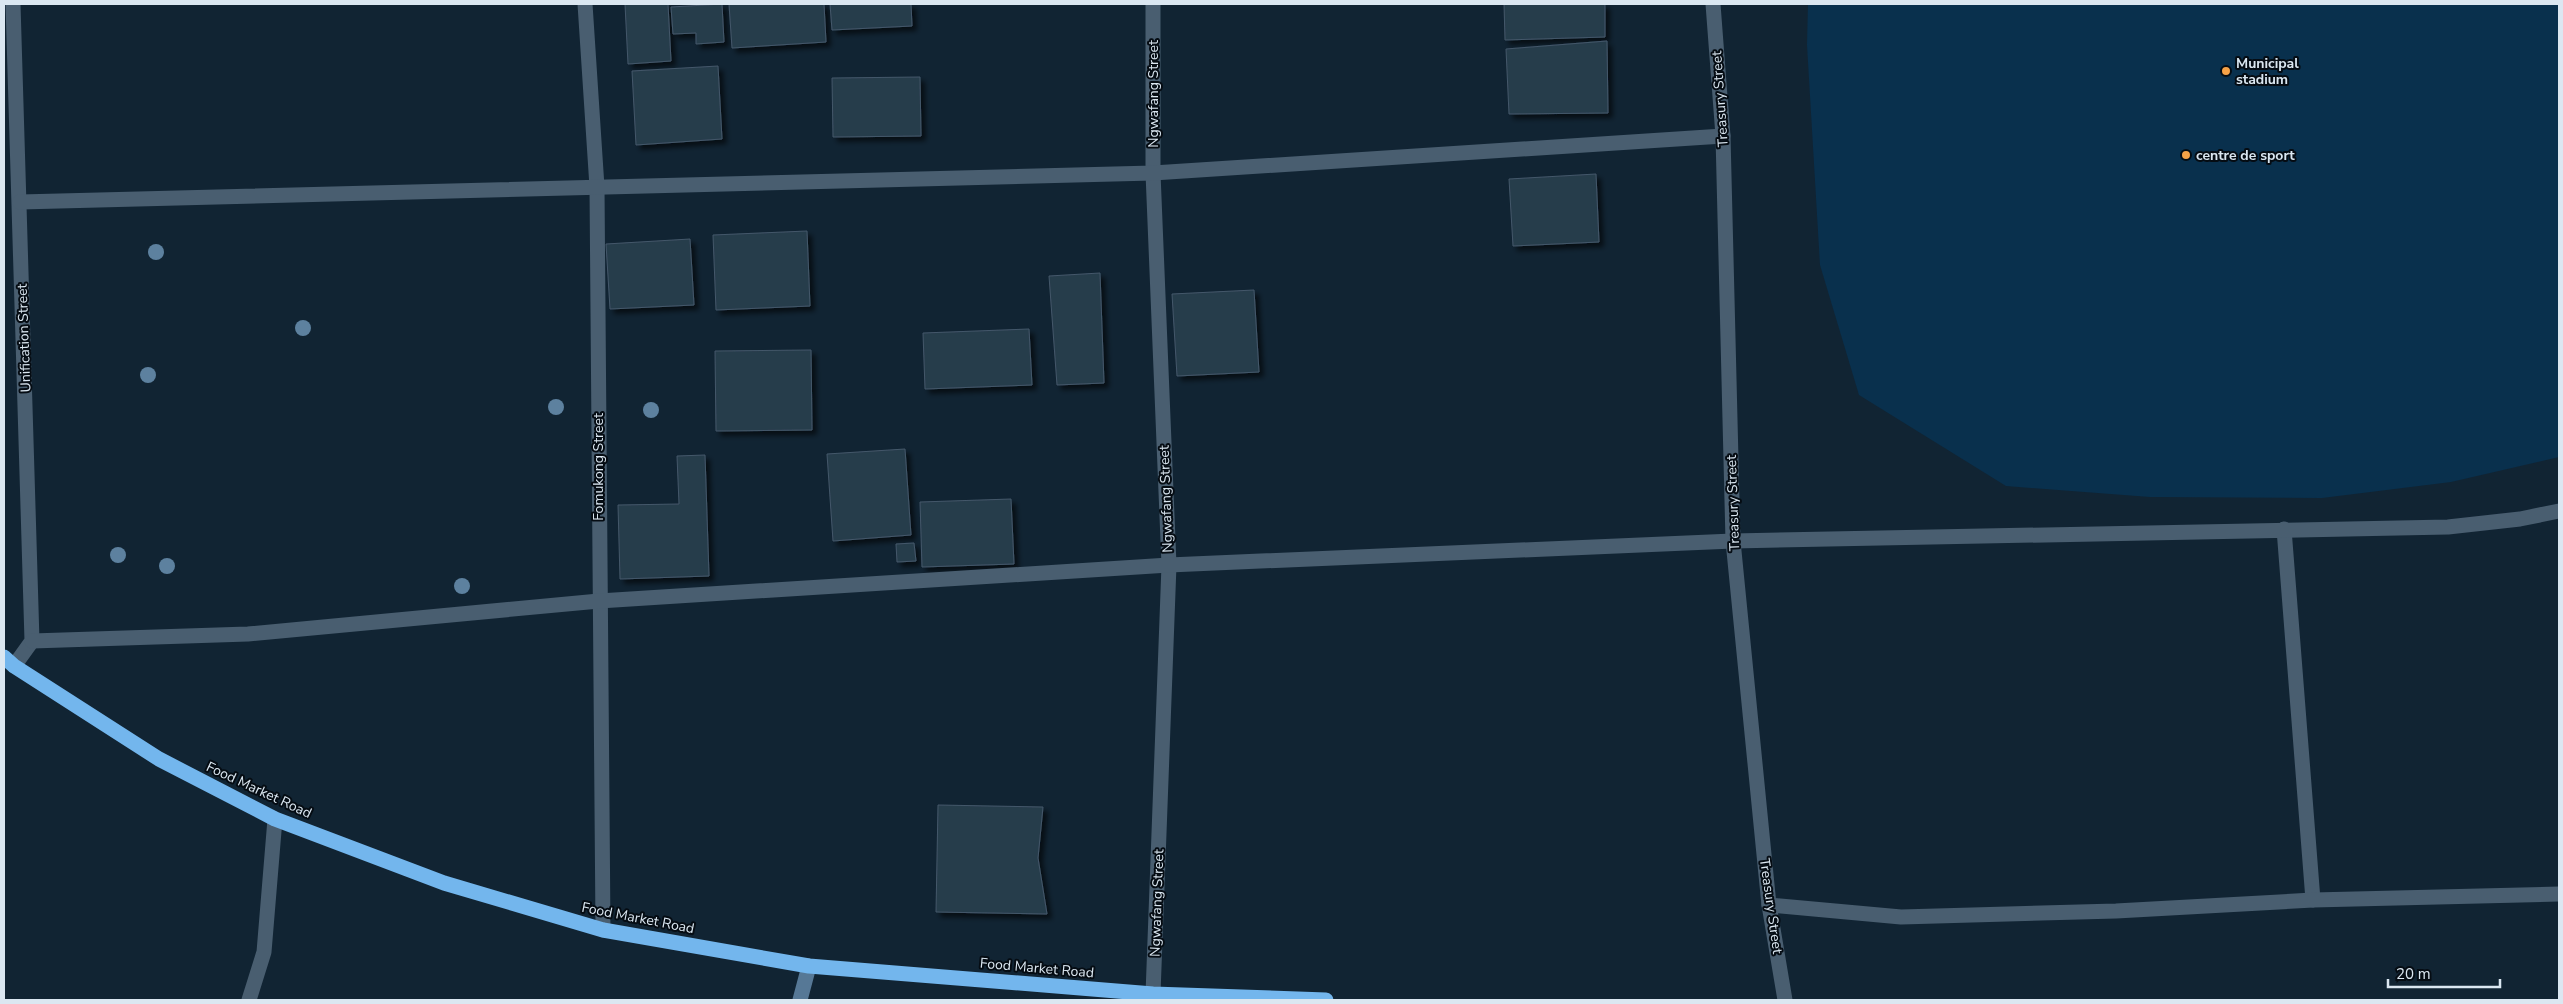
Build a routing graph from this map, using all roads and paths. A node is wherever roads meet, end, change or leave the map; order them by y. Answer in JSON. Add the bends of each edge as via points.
{"nodes":[{"id":1,"x":13,"y":4,"type":"edge"},
{"id":2,"x":585,"y":4,"type":"edge"},
{"id":3,"x":1153,"y":4,"type":"edge"},
{"id":4,"x":1713,"y":4,"type":"edge"},
{"id":5,"x":1723,"y":136,"type":"junction"},
{"id":6,"x":1153,"y":173,"type":"junction"},
{"id":7,"x":597,"y":187,"type":"junction"},
{"id":8,"x":20,"y":202,"type":"junction"},
{"id":9,"x":2559,"y":511,"type":"edge"},
{"id":10,"x":2284,"y":529,"type":"junction"},
{"id":11,"x":1733,"y":542,"type":"junction"},
{"id":12,"x":1169,"y":565,"type":"junction"},
{"id":13,"x":599,"y":601,"type":"junction"},
{"id":14,"x":32,"y":641,"type":"junction"},
{"id":15,"x":9,"y":661,"type":"edge"},
{"id":16,"x":275,"y":819,"type":"junction"},
{"id":17,"x":2559,"y":894,"type":"edge"},
{"id":18,"x":2313,"y":900,"type":"junction"},
{"id":19,"x":1769,"y":905,"type":"junction"},
{"id":20,"x":603,"y":930,"type":"junction"},
{"id":21,"x":809,"y":966,"type":"junction"},
{"id":22,"x":1153,"y":994,"type":"junction"},
{"id":23,"x":249,"y":1000,"type":"edge"},
{"id":24,"x":800,"y":1000,"type":"edge"},
{"id":25,"x":1326,"y":1000,"type":"edge"},
{"id":26,"x":1785,"y":1000,"type":"edge"}],
"edges":[{"from":1,"to":8,"type":"street","name":"Unification Street"},
{"from":2,"to":7,"type":"street","name":"Fomukong Street"},
{"from":3,"to":6,"type":"street","name":"Ngwafang Street"},
{"from":4,"to":5,"type":"street","name":"Treasury Street"},
{"from":5,"to":6,"type":"street"},
{"from":5,"to":11,"type":"street","name":"Treasury Street"},
{"from":6,"to":7,"type":"street"},
{"from":6,"to":12,"type":"street","name":"Ngwafang Street"},
{"from":7,"to":8,"type":"street"},
{"from":7,"to":13,"type":"street","name":"Fomukong Street"},
{"from":8,"to":14,"type":"street","name":"Unification Street"},
{"from":9,"to":10,"type":"street","via":[[2448,527]]},
{"from":10,"to":11,"type":"street"},
{"from":10,"to":18,"type":"street"},
{"from":11,"to":12,"type":"street"},
{"from":11,"to":19,"type":"street","name":"Treasury Street"},
{"from":12,"to":13,"type":"street"},
{"from":12,"to":22,"type":"street","name":"Ngwafang Street"},
{"from":13,"to":14,"type":"street","via":[[248,634]]},
{"from":13,"to":20,"type":"street","name":"Fomukong Street"},
{"from":14,"to":15,"type":"street"},
{"from":15,"to":16,"type":"highway","name":"Food Market Road","via":[[159,759]]},
{"from":16,"to":20,"type":"highway","name":"Food Market Road","via":[[444,883]]},
{"from":16,"to":23,"type":"street","via":[[264,952]]},
{"from":17,"to":18,"type":"street"},
{"from":18,"to":19,"type":"street","via":[[2116,911],[1901,917]]},
{"from":19,"to":26,"type":"street","name":"Treasury Street"},
{"from":20,"to":21,"type":"highway","name":"Food Market Road"},
{"from":21,"to":22,"type":"highway","name":"Food Market Road"},
{"from":21,"to":24,"type":"main road"},
{"from":22,"to":25,"type":"highway","name":"Food Market Road"}]}
